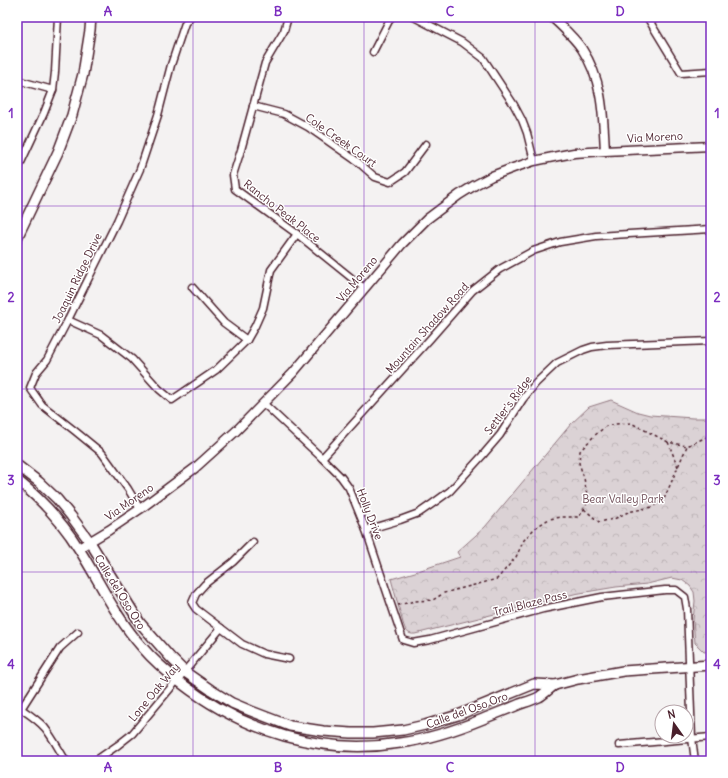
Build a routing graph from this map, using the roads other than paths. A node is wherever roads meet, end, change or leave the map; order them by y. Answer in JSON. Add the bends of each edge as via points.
{"nodes":[{"id":1,"x":58,"y":17,"type":"edge"},
{"id":2,"x":91,"y":17,"type":"edge"},
{"id":3,"x":190,"y":17,"type":"edge"},
{"id":4,"x":288,"y":17,"type":"edge"},
{"id":5,"x":391,"y":17,"type":"edge"},
{"id":6,"x":414,"y":17,"type":"edge"},
{"id":7,"x":552,"y":17,"type":"edge"},
{"id":8,"x":648,"y":17,"type":"edge"},
{"id":9,"x":373,"y":52,"type":"dead end"},
{"id":10,"x":711,"y":71,"type":"edge"},
{"id":11,"x":17,"y":80,"type":"edge"},
{"id":12,"x":53,"y":90,"type":"junction"},
{"id":13,"x":253,"y":106,"type":"junction"},
{"id":14,"x":426,"y":144,"type":"dead end"},
{"id":15,"x":711,"y":146,"type":"edge"},
{"id":16,"x":605,"y":151,"type":"junction"},
{"id":17,"x":17,"y":154,"type":"edge"},
{"id":18,"x":24,"y":155,"type":"junction"},
{"id":19,"x":534,"y":161,"type":"junction"},
{"id":20,"x":17,"y":171,"type":"edge"},
{"id":21,"x":711,"y":229,"type":"edge"},
{"id":22,"x":297,"y":234,"type":"junction"},
{"id":23,"x":17,"y":238,"type":"edge"},
{"id":24,"x":192,"y":287,"type":"dead end"},
{"id":25,"x":364,"y":288,"type":"junction"},
{"id":26,"x":68,"y":320,"type":"junction"},
{"id":27,"x":247,"y":340,"type":"junction"},
{"id":28,"x":711,"y":341,"type":"edge"},
{"id":29,"x":263,"y":404,"type":"junction"},
{"id":30,"x":322,"y":458,"type":"junction"},
{"id":31,"x":17,"y":465,"type":"edge"},
{"id":32,"x":17,"y":480,"type":"edge"},
{"id":33,"x":140,"y":509,"type":"junction"},
{"id":34,"x":366,"y":530,"type":"junction"},
{"id":35,"x":90,"y":542,"type":"junction"},
{"id":36,"x":253,"y":542,"type":"dead end"},
{"id":37,"x":79,"y":548,"type":"junction"},
{"id":38,"x":222,"y":628,"type":"junction"},
{"id":39,"x":78,"y":632,"type":"dead end"},
{"id":40,"x":403,"y":640,"type":"joint"},
{"id":41,"x":288,"y":659,"type":"dead end"},
{"id":42,"x":711,"y":665,"type":"edge"},
{"id":43,"x":690,"y":666,"type":"junction"},
{"id":44,"x":185,"y":672,"type":"junction"},
{"id":45,"x":177,"y":680,"type":"junction"},
{"id":46,"x":555,"y":684,"type":"junction"},
{"id":47,"x":691,"y":704,"type":"edge"},
{"id":48,"x":19,"y":708,"type":"edge"},
{"id":49,"x":336,"y":732,"type":"junction"},
{"id":50,"x":711,"y":737,"type":"edge"},
{"id":51,"x":694,"y":738,"type":"edge"},
{"id":52,"x":654,"y":742,"type":"edge"},
{"id":53,"x":693,"y":744,"type":"edge"},
{"id":54,"x":334,"y":745,"type":"junction"},
{"id":55,"x":619,"y":745,"type":"dead end"},
{"id":56,"x":66,"y":761,"type":"edge"},
{"id":57,"x":95,"y":761,"type":"edge"},
{"id":58,"x":694,"y":761,"type":"edge"}],
"edges":[{"from":1,"to":12,"type":"street"},
{"from":2,"to":23,"type":"main road","via":[[83,74],[72,115],[58,152]]},
{"from":3,"to":26,"type":"street","name":"Joaquin Ridge Drive","via":[[185,23],[171,65],[140,169]]},
{"from":4,"to":13,"type":"street","name":"Rancho Peak Place","via":[[284,31],[265,63]]},
{"from":5,"to":9,"type":"street"},
{"from":6,"to":19,"type":"street","via":[[462,42],[483,58],[522,120]]},
{"from":7,"to":16,"type":"street","via":[[582,48],[595,74],[601,98]]},
{"from":8,"to":10,"type":"street","via":[[681,73]]},
{"from":11,"to":12,"type":"street"},
{"from":12,"to":18,"type":"street"},
{"from":13,"to":14,"type":"street","name":"Cole Creek Court","via":[[284,114],[308,127],[375,177],[390,182],[405,172]]},
{"from":13,"to":22,"type":"street","name":"Rancho Peak Place","via":[[233,174],[235,189]]},
{"from":15,"to":16,"type":"street","name":"Via Moreno"},
{"from":16,"to":19,"type":"street","name":"Via Moreno","via":[[574,153]]},
{"from":17,"to":18,"type":"street"},
{"from":18,"to":20,"type":"street"},
{"from":19,"to":25,"type":"street","name":"Via Moreno","via":[[481,182],[442,207],[402,244]]},
{"from":21,"to":30,"type":"street","name":"Mountain Shadow Road","via":[[596,236],[560,242],[533,251],[500,269],[472,291]]},
{"from":22,"to":25,"type":"street","name":"Rancho Peak Place"},
{"from":22,"to":27,"type":"street","via":[[271,270],[263,308]]},
{"from":24,"to":27,"type":"street","via":[[224,323]]},
{"from":25,"to":29,"type":"street","name":"Via Moreno","via":[[293,373]]},
{"from":26,"to":27,"type":"street","via":[[101,335],[132,359],[172,400],[216,370]]},
{"from":26,"to":33,"type":"street","name":"Joaquin Ridge Drive","via":[[47,360],[36,373],[30,388],[42,405],[102,453]]},
{"from":28,"to":34,"type":"street","name":"Settler's Ridge","via":[[607,345],[575,353],[557,363],[536,383],[500,434],[450,491],[419,513]]},
{"from":29,"to":30,"type":"street","name":"Holly Drive"},
{"from":29,"to":33,"type":"street","name":"Via Moreno","via":[[195,468]]},
{"from":30,"to":34,"type":"street","name":"Holly Drive","via":[[349,488]]},
{"from":31,"to":35,"type":"main road","name":"Calle del Oso Oro","via":[[56,499]]},
{"from":32,"to":37,"type":"main road","name":"Calle del Oso Oro","via":[[47,507]]},
{"from":33,"to":35,"type":"street","name":"Via Moreno"},
{"from":34,"to":40,"type":"street","name":"Holly Drive"},
{"from":35,"to":37,"type":"street","name":"Via Moreno"},
{"from":35,"to":44,"type":"main road","name":"Calle del Oso Oro","via":[[140,623]]},
{"from":36,"to":38,"type":"street","via":[[205,584],[192,603],[196,609]]},
{"from":37,"to":45,"type":"main road","name":"Calle del Oso Oro","via":[[125,627],[153,660]]},
{"from":38,"to":41,"type":"street","via":[[242,644],[264,654]]},
{"from":38,"to":44,"type":"street","name":"Lone Oak Way"},
{"from":39,"to":48,"type":"street","via":[[60,648]]},
{"from":40,"to":43,"type":"street","name":"Trail Blaze Pass","via":[[413,643],[430,640],[543,609],[602,597],[676,590],[685,597]]},
{"from":42,"to":43,"type":"main road","name":"Calle del Oso Oro"},
{"from":43,"to":46,"type":"main road","name":"Calle del Oso Oro","via":[[616,672]]},
{"from":43,"to":47,"type":"street"},
{"from":44,"to":45,"type":"street","name":"Lone Oak Way"},
{"from":44,"to":49,"type":"main road","name":"Calle del Oso Oro","via":[[232,703],[251,712],[290,726]]},
{"from":45,"to":54,"type":"main road","name":"Calle del Oso Oro","via":[[196,695],[238,719],[301,740]]},
{"from":45,"to":57,"type":"street","name":"Lone Oak Way","via":[[132,734]]},
{"from":46,"to":49,"type":"main road","name":"Calle del Oso Oro","via":[[534,684],[458,715],[425,725],[373,733]]},
{"from":46,"to":54,"type":"main road","name":"Calle del Oso Oro","via":[[540,696],[450,732],[399,744]]},
{"from":48,"to":56,"type":"street","via":[[31,715],[44,728]]},
{"from":49,"to":54,"type":"main road"},
{"from":50,"to":51,"type":"street"},
{"from":52,"to":55,"type":"street"},
{"from":53,"to":58,"type":"street"}]}
